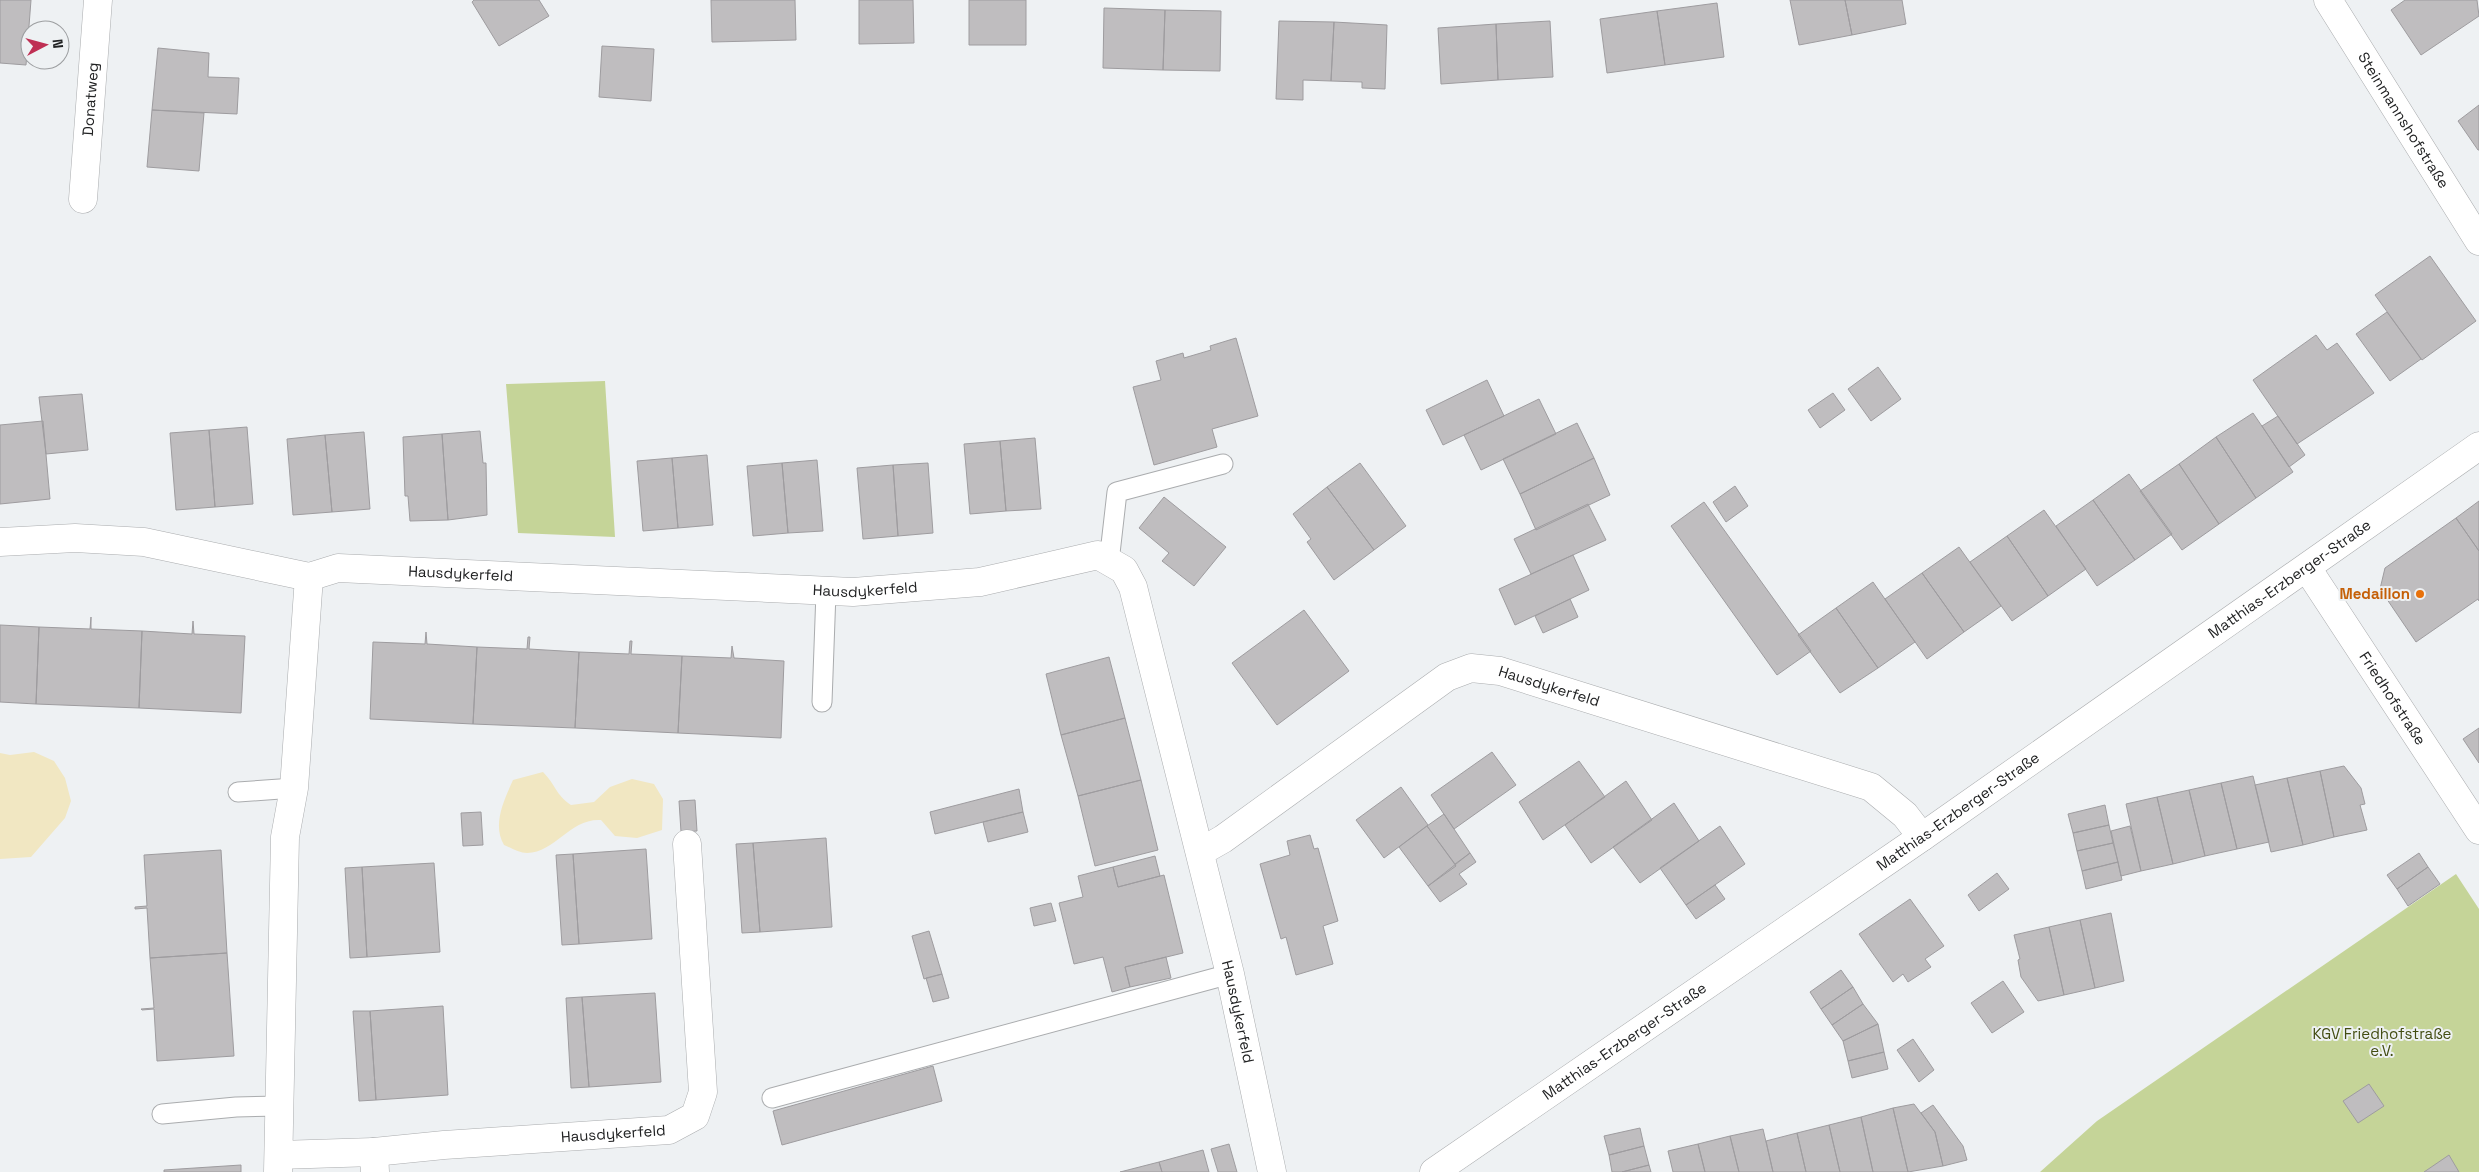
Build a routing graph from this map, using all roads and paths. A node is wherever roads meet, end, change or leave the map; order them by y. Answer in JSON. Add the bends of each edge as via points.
{"nodes":[{"id":1,"x":98,"y":0,"type":"edge"},
{"id":2,"x":2328,"y":0,"type":"edge"},
{"id":3,"x":83,"y":199,"type":"dead end"},
{"id":4,"x":2479,"y":241,"type":"edge"},
{"id":5,"x":2479,"y":446,"type":"edge"},
{"id":6,"x":1224,"y":464,"type":"dead end"},
{"id":7,"x":0,"y":542,"type":"edge"},
{"id":8,"x":1109,"y":562,"type":"junction"},
{"id":9,"x":2307,"y":568,"type":"junction"},
{"id":10,"x":309,"y":576,"type":"junction"},
{"id":11,"x":826,"y":592,"type":"junction"},
{"id":12,"x":822,"y":702,"type":"dead end"},
{"id":13,"x":294,"y":788,"type":"junction"},
{"id":14,"x":238,"y":792,"type":"dead end"},
{"id":15,"x":2479,"y":830,"type":"edge"},
{"id":16,"x":1922,"y":837,"type":"junction"},
{"id":17,"x":687,"y":844,"type":"dead end"},
{"id":18,"x":1200,"y":852,"type":"junction"},
{"id":19,"x":1230,"y":974,"type":"junction"},
{"id":20,"x":772,"y":1098,"type":"dead end"},
{"id":21,"x":280,"y":1106,"type":"junction"},
{"id":22,"x":162,"y":1114,"type":"dead end"},
{"id":23,"x":375,"y":1162,"type":"edge"},
{"id":24,"x":278,"y":1163,"type":"edge"},
{"id":25,"x":1272,"y":1172,"type":"edge"},
{"id":26,"x":1434,"y":1172,"type":"edge"}],
"edges":[{"from":1,"to":3,"type":"street","name":"Donatweg"},
{"from":2,"to":4,"type":"street","name":"Steinmannshofstraße"},
{"from":5,"to":9,"type":"street","name":"Matthias-Erzberger-Straße"},
{"from":6,"to":8,"type":"lane","via":[[1117,492]]},
{"from":7,"to":10,"type":"street","name":"Hausdykerfeld","via":[[75,538],[144,542]]},
{"from":8,"to":11,"type":"street","name":"Hausdykerfeld","via":[[1098,555],[980,582]]},
{"from":8,"to":18,"type":"street","name":"Hausdykerfeld","via":[[1124,570],[1133,586]]},
{"from":9,"to":15,"type":"street","name":"Friedhofstraße"},
{"from":9,"to":16,"type":"street","name":"Matthias-Erzberger-Straße"},
{"from":10,"to":11,"type":"street","name":"Hausdykerfeld","via":[[338,568]]},
{"from":10,"to":13,"type":"street","name":"Hausdykerfeld"},
{"from":11,"to":12,"type":"lane"},
{"from":13,"to":14,"type":"lane"},
{"from":13,"to":21,"type":"street","name":"Hausdykerfeld","via":[[285,837]]},
{"from":16,"to":18,"type":"street","name":"Hausdykerfeld","via":[[1905,815],[1871,787],[1500,671],[1471,668],[1447,677]]},
{"from":16,"to":26,"type":"street","name":"Matthias-Erzberger-Straße"},
{"from":17,"to":23,"type":"street","name":"Hausdykerfeld","via":[[703,1092],[695,1116],[669,1130],[444,1145]]},
{"from":18,"to":19,"type":"street","name":"Hausdykerfeld"},
{"from":19,"to":20,"type":"lane"},
{"from":19,"to":25,"type":"street","name":"Hausdykerfeld"},
{"from":21,"to":22,"type":"lane"},
{"from":21,"to":24,"type":"street","name":"Hausdykerfeld"},
{"from":23,"to":24,"type":"street","name":"Hausdykerfeld"}]}
